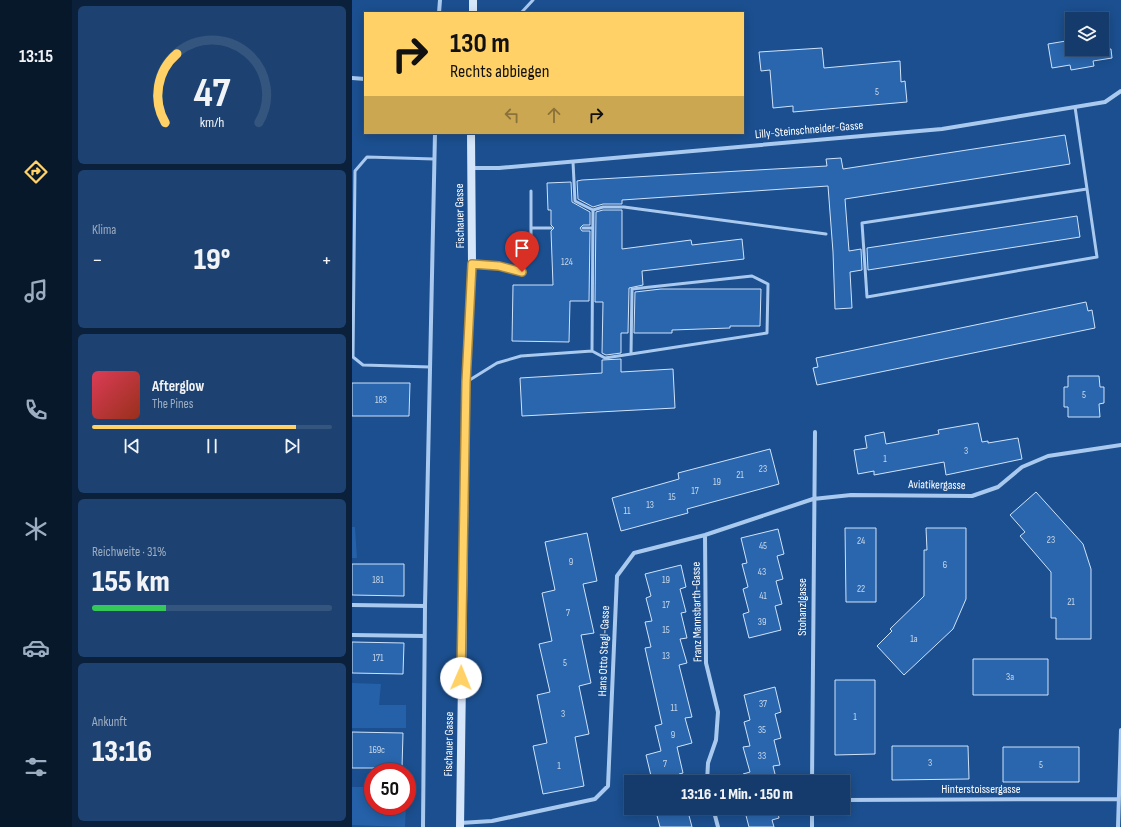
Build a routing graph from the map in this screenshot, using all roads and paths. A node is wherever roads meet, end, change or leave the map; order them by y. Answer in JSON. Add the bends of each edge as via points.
{"nodes":[{"id":1,"x":440,"y":0,"type":"edge"},
{"id":2,"x":473,"y":0,"type":"edge"},
{"id":3,"x":533,"y":0,"type":"edge"},
{"id":4,"x":439,"y":12,"type":"edge"},
{"id":5,"x":473,"y":12,"type":"edge"},
{"id":6,"x":522,"y":12,"type":"edge"},
{"id":7,"x":352,"y":78,"type":"edge"},
{"id":8,"x":364,"y":79,"type":"edge"},
{"id":9,"x":1121,"y":91,"type":"edge"},
{"id":10,"x":1075,"y":107,"type":"junction"},
{"id":11,"x":435,"y":134,"type":"edge"},
{"id":12,"x":471,"y":134,"type":"edge"},
{"id":13,"x":434,"y":159,"type":"junction"},
{"id":14,"x":573,"y":162,"type":"junction"},
{"id":15,"x":471,"y":168,"type":"junction"},
{"id":16,"x":1087,"y":189,"type":"junction"},
{"id":17,"x":531,"y":191,"type":"dead end"},
{"id":18,"x":593,"y":210,"type":"junction"},
{"id":19,"x":531,"y":228,"type":"junction"},
{"id":20,"x":551,"y":228,"type":"dead end"},
{"id":21,"x":583,"y":228,"type":"dead end"},
{"id":22,"x":593,"y":228,"type":"junction"},
{"id":23,"x":826,"y":234,"type":"dead end"},
{"id":24,"x":472,"y":264,"type":"junction"},
{"id":25,"x":592,"y":351,"type":"junction"},
{"id":26,"x":632,"y":354,"type":"junction"},
{"id":27,"x":430,"y":367,"type":"junction"},
{"id":28,"x":466,"y":382,"type":"junction"},
{"id":29,"x":814,"y":432,"type":"dead end"},
{"id":30,"x":1121,"y":445,"type":"edge"},
{"id":31,"x":813,"y":499,"type":"junction"},
{"id":32,"x":705,"y":535,"type":"junction"},
{"id":33,"x":352,"y":605,"type":"edge"},
{"id":34,"x":424,"y":606,"type":"junction"},
{"id":35,"x":352,"y":635,"type":"edge"},
{"id":36,"x":424,"y":636,"type":"junction"},
{"id":37,"x":1121,"y":730,"type":"edge"},
{"id":38,"x":707,"y":775,"type":"edge"},
{"id":39,"x":812,"y":775,"type":"edge"},
{"id":40,"x":1119,"y":799,"type":"junction"},
{"id":41,"x":850,"y":800,"type":"edge"},
{"id":42,"x":714,"y":815,"type":"edge"},
{"id":43,"x":812,"y":815,"type":"edge"},
{"id":44,"x":460,"y":825,"type":"edge"},
{"id":45,"x":422,"y":827,"type":"edge"},
{"id":46,"x":718,"y":827,"type":"edge"},
{"id":47,"x":812,"y":827,"type":"edge"},
{"id":48,"x":1118,"y":827,"type":"edge"}],
"edges":[{"from":1,"to":4,"type":"street"},
{"from":2,"to":5,"type":"main road"},
{"from":3,"to":6,"type":"lane"},
{"from":7,"to":8,"type":"street"},
{"from":9,"to":10,"type":"street","name":"Lilly-Steinschneider-Gasse","via":[[1105,102]]},
{"from":10,"to":14,"type":"street","name":"Lilly-Steinschneider-Gasse","via":[[942,129]]},
{"from":10,"to":16,"type":"lane"},
{"from":11,"to":13,"type":"street"},
{"from":12,"to":15,"type":"main road","name":"Fischauer Gasse"},
{"from":13,"to":27,"type":"street"},
{"from":13,"to":27,"type":"lane","via":[[367,157],[355,170],[353,357],[363,365]]},
{"from":14,"to":15,"type":"street","name":"Lilly-Steinschneider-Gasse"},
{"from":14,"to":18,"type":"lane","via":[[575,201]]},
{"from":15,"to":24,"type":"main road","name":"Fischauer Gasse"},
{"from":16,"to":16,"type":"lane","via":[[862,223],[867,297],[1097,257]]},
{"from":17,"to":19,"type":"lane"},
{"from":18,"to":22,"type":"lane"},
{"from":18,"to":23,"type":"lane","via":[[603,207],[624,207]]},
{"from":19,"to":20,"type":"lane"},
{"from":19,"to":24,"type":"lane","via":[[531,242],[522,272],[499,266]]},
{"from":21,"to":22,"type":"lane"},
{"from":22,"to":25,"type":"lane"},
{"from":24,"to":28,"type":"main road","name":"Fischauer Gasse"},
{"from":25,"to":26,"type":"lane","via":[[605,358]]},
{"from":25,"to":28,"type":"lane","via":[[521,356],[497,363]]},
{"from":26,"to":26,"type":"lane","via":[[767,333],[768,284],[752,276],[632,289]]},
{"from":27,"to":34,"type":"street"},
{"from":28,"to":44,"type":"main road","name":"Fischauer Gasse"},
{"from":29,"to":31,"type":"street","name":"Stohanzlgasse"},
{"from":30,"to":31,"type":"street","name":"Aviatikergasse","via":[[1048,456],[1022,467],[998,487],[972,496],[851,495]]},
{"from":31,"to":32,"type":"street","name":"Hans Otto Stagl-Gasse"},
{"from":31,"to":39,"type":"street","name":"Stohanzlgasse"},
{"from":32,"to":38,"type":"street","name":"Franz Mannsbarth-Gasse","via":[[706,663],[718,712],[716,740],[708,763]]},
{"from":32,"to":44,"type":"street","name":"Hans Otto Stagl-Gasse","via":[[634,553],[616,576],[608,786],[595,800]]},
{"from":33,"to":34,"type":"street"},
{"from":34,"to":36,"type":"street"},
{"from":35,"to":36,"type":"street"},
{"from":36,"to":45,"type":"street"},
{"from":37,"to":40,"type":"street"},
{"from":40,"to":41,"type":"street","name":"Hinterstoissergasse"},
{"from":40,"to":48,"type":"street"},
{"from":42,"to":46,"type":"street"},
{"from":43,"to":47,"type":"street"}]}
